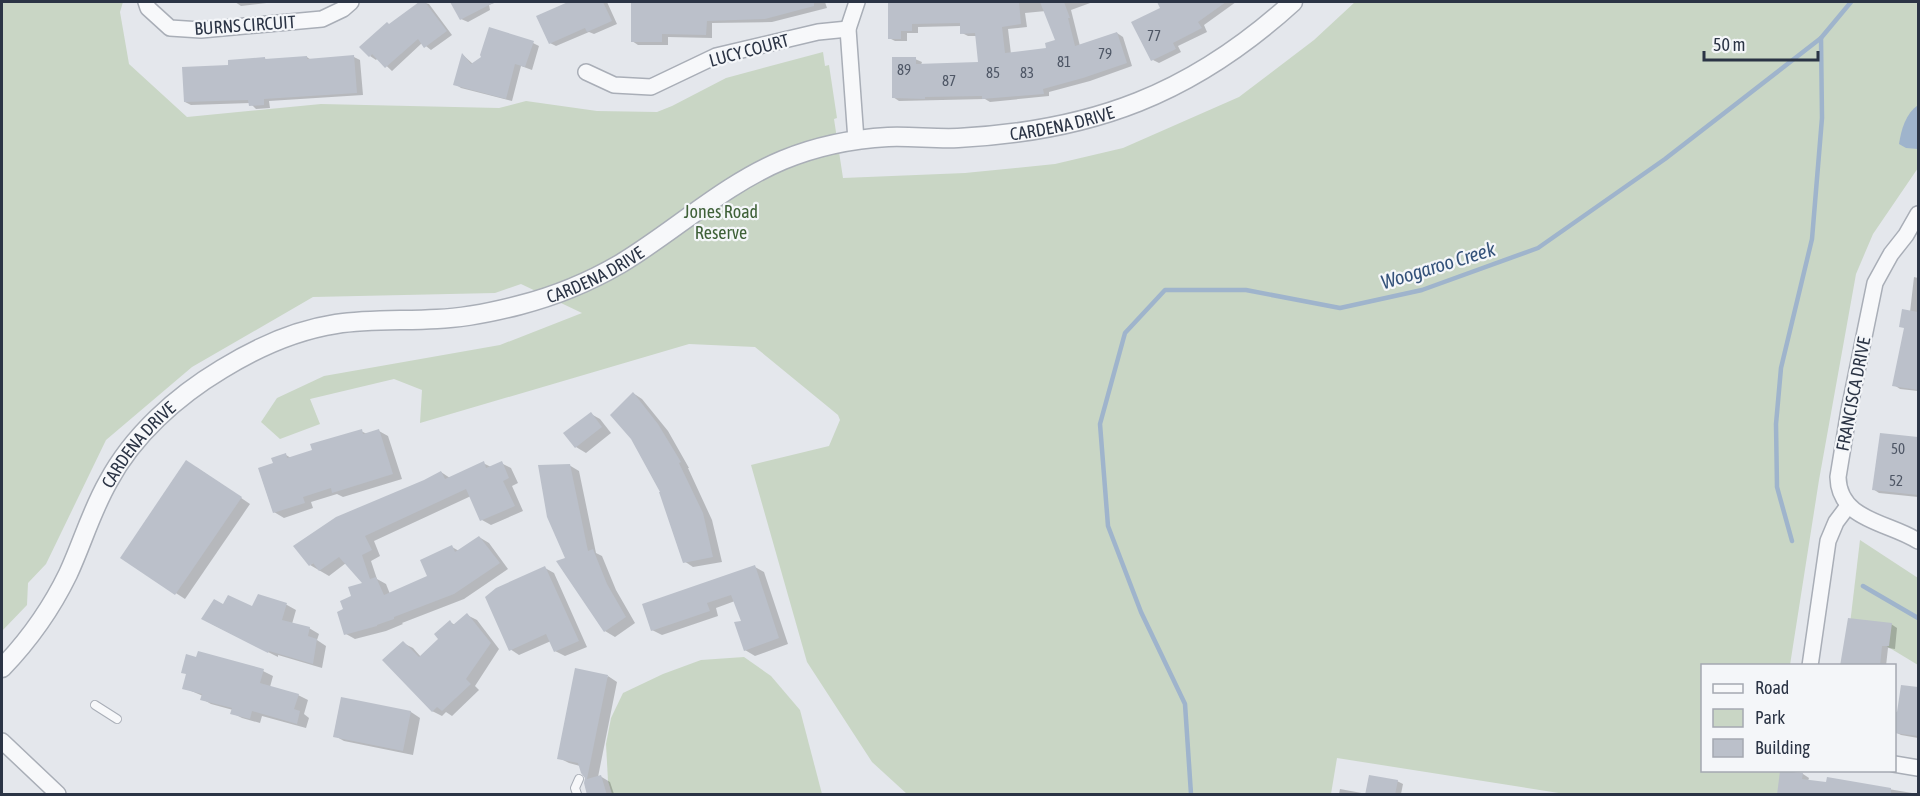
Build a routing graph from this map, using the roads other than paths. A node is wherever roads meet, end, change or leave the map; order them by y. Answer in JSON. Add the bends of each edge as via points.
{"nodes":[{"id":1,"x":146,"y":2,"type":"edge"},
{"id":2,"x":351,"y":2,"type":"edge"},
{"id":3,"x":858,"y":2,"type":"edge"},
{"id":4,"x":1293,"y":2,"type":"edge"},
{"id":5,"x":848,"y":29,"type":"junction"},
{"id":6,"x":586,"y":72,"type":"dead end"},
{"id":7,"x":856,"y":140,"type":"junction"},
{"id":8,"x":1918,"y":214,"type":"edge"},
{"id":9,"x":1912,"y":237,"type":"edge"},
{"id":10,"x":1848,"y":506,"type":"junction"},
{"id":11,"x":1918,"y":541,"type":"edge"},
{"id":12,"x":1810,"y":664,"type":"edge"},
{"id":13,"x":2,"y":668,"type":"edge"},
{"id":14,"x":95,"y":705,"type":"dead end"},
{"id":15,"x":117,"y":719,"type":"dead end"},
{"id":16,"x":2,"y":741,"type":"edge"},
{"id":17,"x":1896,"y":764,"type":"edge"},
{"id":18,"x":1918,"y":768,"type":"edge"},
{"id":19,"x":579,"y":779,"type":"dead end"},
{"id":20,"x":58,"y":795,"type":"edge"},
{"id":21,"x":577,"y":795,"type":"edge"}],
"edges":[{"from":1,"to":2,"type":"street","name":"BURNS CIRCUIT","via":[[170,28],[201,30],[322,19]]},
{"from":3,"to":5,"type":"street"},
{"from":4,"to":7,"type":"street","name":"CARDENA DRIVE","via":[[1225,57],[1187,80],[1112,112],[999,136]]},
{"from":5,"to":6,"type":"street","name":"LUCY COURT","via":[[818,32],[716,56],[651,87],[614,85]]},
{"from":5,"to":7,"type":"street"},
{"from":7,"to":13,"type":"street","name":"CARDENA DRIVE","via":[[813,149],[742,181],[620,264],[566,290],[475,315],[364,321],[307,330],[221,369],[166,410],[125,454],[89,519],[57,594],[30,636]]},
{"from":8,"to":9,"type":"street","name":"FRANCISCA DRIVE"},
{"from":9,"to":10,"type":"street","name":"FRANCISCA DRIVE","via":[[1891,254],[1875,283],[1839,466],[1839,488]]},
{"from":10,"to":11,"type":"street","via":[[1859,515]]},
{"from":10,"to":12,"type":"street","via":[[1828,540]]},
{"from":14,"to":15,"type":"lane"},
{"from":16,"to":20,"type":"street"},
{"from":17,"to":18,"type":"street"},
{"from":19,"to":21,"type":"lane"}]}
